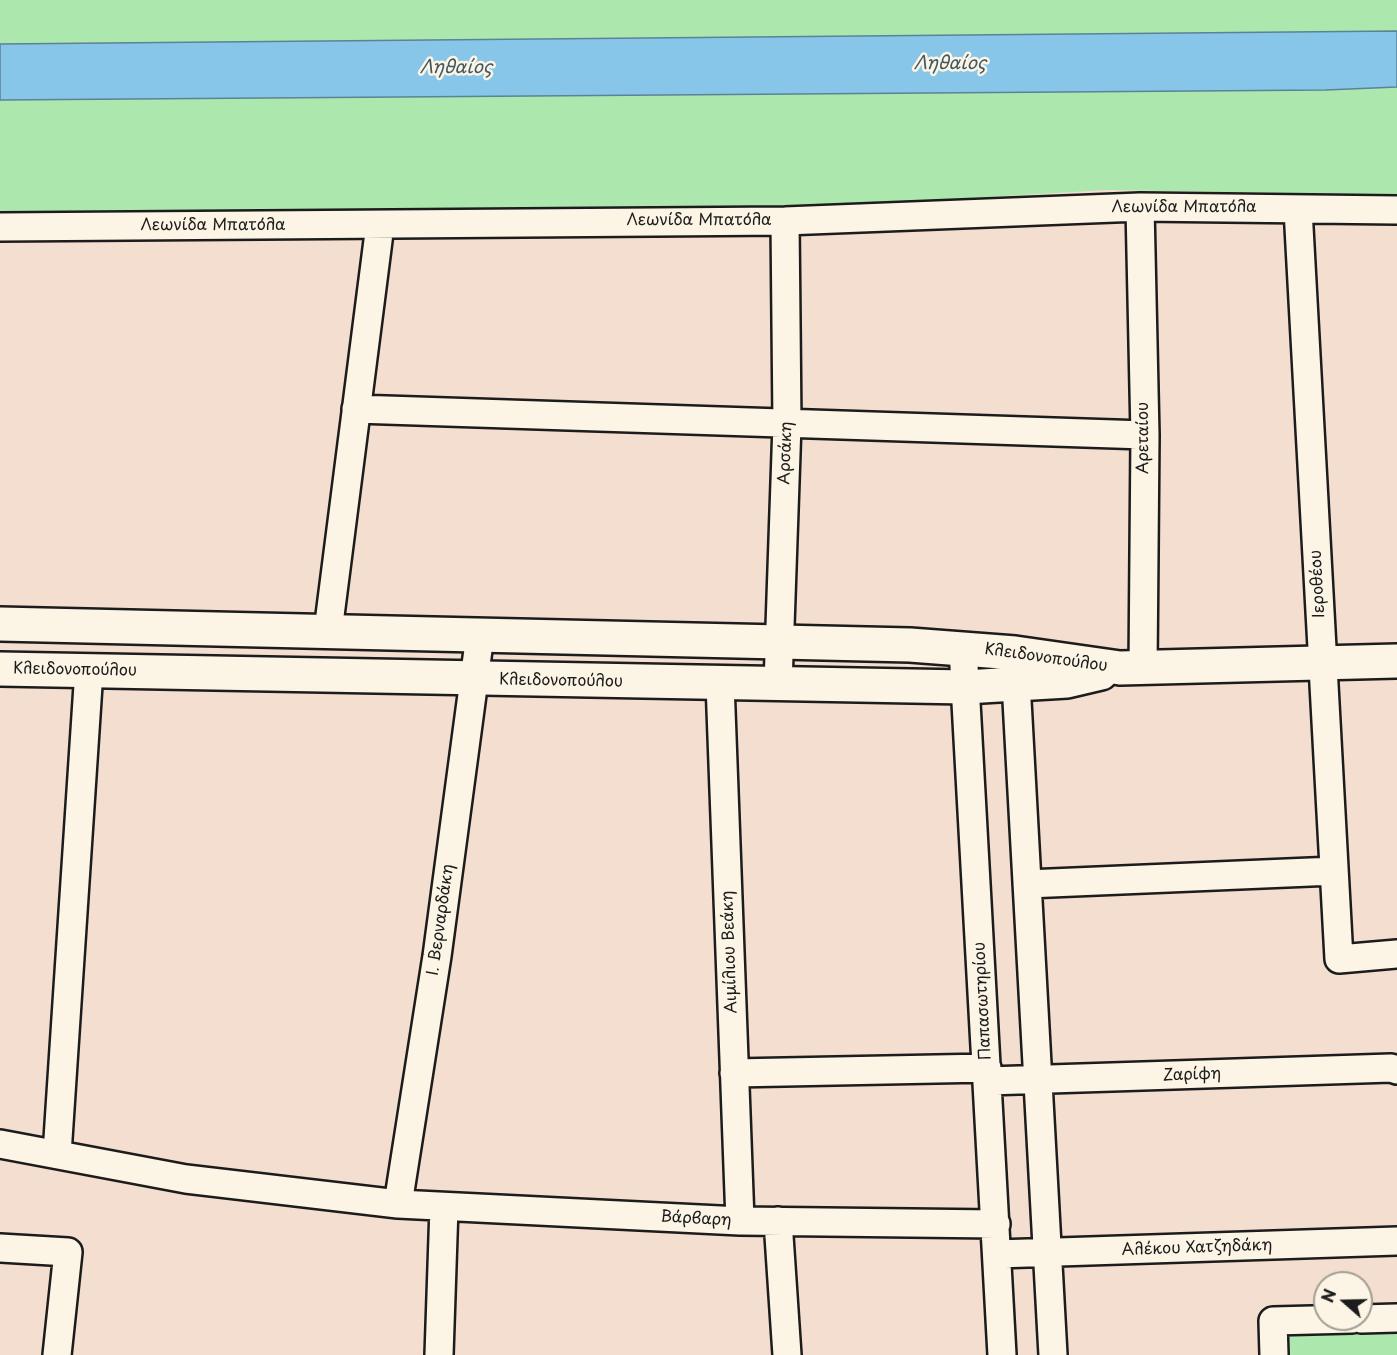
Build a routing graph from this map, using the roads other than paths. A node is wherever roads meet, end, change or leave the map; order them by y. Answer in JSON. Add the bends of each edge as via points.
{"nodes":[{"id":1,"x":1140,"y":207,"type":"junction"},
{"id":2,"x":1298,"y":209,"type":"junction"},
{"id":3,"x":1397,"y":210,"type":"edge"},
{"id":4,"x":785,"y":221,"type":"junction"},
{"id":5,"x":380,"y":225,"type":"junction"},
{"id":6,"x":0,"y":227,"type":"edge"},
{"id":7,"x":356,"y":410,"type":"junction"},
{"id":8,"x":787,"y":424,"type":"junction"},
{"id":9,"x":1145,"y":435,"type":"junction"},
{"id":10,"x":0,"y":624,"type":"edge"},
{"id":11,"x":328,"y":631,"type":"junction"},
{"id":12,"x":480,"y":634,"type":"junction"},
{"id":13,"x":779,"y":641,"type":"junction"},
{"id":14,"x":963,"y":648,"type":"junction"},
{"id":15,"x":1015,"y":652,"type":"junction"},
{"id":16,"x":1397,"y":661,"type":"edge"},
{"id":17,"x":1323,"y":665,"type":"junction"},
{"id":18,"x":1132,"y":668,"type":"junction"},
{"id":19,"x":0,"y":669,"type":"edge"},
{"id":20,"x":89,"y":670,"type":"junction"},
{"id":21,"x":474,"y":680,"type":"junction"},
{"id":22,"x":720,"y":683,"type":"junction"},
{"id":23,"x":778,"y":684,"type":"junction"},
{"id":24,"x":1017,"y":685,"type":"junction"},
{"id":25,"x":965,"y":687,"type":"junction"},
{"id":26,"x":1334,"y":872,"type":"junction"},
{"id":27,"x":1027,"y":884,"type":"junction"},
{"id":28,"x":1397,"y":954,"type":"edge"},
{"id":29,"x":1397,"y":1070,"type":"edge"},
{"id":30,"x":735,"y":1073,"type":"junction"},
{"id":31,"x":987,"y":1075,"type":"junction"},
{"id":32,"x":1039,"y":1080,"type":"junction"},
{"id":33,"x":0,"y":1144,"type":"edge"},
{"id":34,"x":57,"y":1154,"type":"junction"},
{"id":35,"x":398,"y":1204,"type":"junction"},
{"id":36,"x":444,"y":1207,"type":"junction"},
{"id":37,"x":740,"y":1221,"type":"junction"},
{"id":38,"x":778,"y":1221,"type":"junction"},
{"id":39,"x":996,"y":1224,"type":"junction"},
{"id":40,"x":1397,"y":1241,"type":"edge"},
{"id":41,"x":0,"y":1248,"type":"edge"},
{"id":42,"x":1047,"y":1253,"type":"junction"},
{"id":43,"x":998,"y":1254,"type":"junction"},
{"id":44,"x":1397,"y":1318,"type":"edge"},
{"id":45,"x":1373,"y":1319,"type":"edge"},
{"id":46,"x":1313,"y":1320,"type":"edge"},
{"id":47,"x":57,"y":1355,"type":"edge"},
{"id":48,"x":439,"y":1355,"type":"edge"},
{"id":49,"x":787,"y":1355,"type":"edge"},
{"id":50,"x":1002,"y":1355,"type":"edge"},
{"id":51,"x":1053,"y":1355,"type":"edge"},
{"id":52,"x":1274,"y":1355,"type":"edge"}],
"edges":[{"from":1,"to":2,"type":"street","name":"Λεωνίδα Μπατόλα"},
{"from":1,"to":4,"type":"street","name":"Λεωνίδα Μπατόλα"},
{"from":1,"to":9,"type":"street","name":"Αρεταίου"},
{"from":2,"to":3,"type":"street","name":"Λεωνίδα Μπατόλα"},
{"from":2,"to":17,"type":"street","name":"Ιεροθέου"},
{"from":4,"to":5,"type":"street","name":"Λεωνίδα Μπατόλα"},
{"from":4,"to":8,"type":"street","name":"Αρσάκη"},
{"from":5,"to":6,"type":"street","name":"Λεωνίδα Μπατόλα"},
{"from":5,"to":7,"type":"street"},
{"from":7,"to":8,"type":"street"},
{"from":7,"to":11,"type":"street"},
{"from":8,"to":9,"type":"street"},
{"from":8,"to":13,"type":"street","name":"Αρσάκη"},
{"from":9,"to":18,"type":"street","name":"Αρεταίου"},
{"from":10,"to":11,"type":"street","name":"Κλειδονοπούλου"},
{"from":11,"to":12,"type":"street","name":"Κλειδονοπούλου"},
{"from":12,"to":13,"type":"street","name":"Κλειδονοπούλου"},
{"from":12,"to":21,"type":"street","name":"Ι. Βερναρδάκη"},
{"from":13,"to":14,"type":"street","name":"Κλειδονοπούλου"},
{"from":13,"to":23,"type":"street","name":"Αρσάκη"},
{"from":14,"to":15,"type":"street","name":"Κλειδονοπούλου"},
{"from":14,"to":25,"type":"street","name":"Παπασωτηρίου"},
{"from":15,"to":18,"type":"street","name":"Κλειδονοπούλου"},
{"from":15,"to":24,"type":"street"},
{"from":16,"to":17,"type":"street","name":"Κλειδονοπούλου"},
{"from":17,"to":18,"type":"street","name":"Κλειδονοπούλου"},
{"from":17,"to":26,"type":"street","name":"Ιεροθέου"},
{"from":18,"to":24,"type":"street","name":"Κλειδονοπούλου","via":[[1066,681]]},
{"from":19,"to":20,"type":"street","name":"Κλειδονοπούλου"},
{"from":20,"to":21,"type":"street","name":"Κλειδονοπούλου"},
{"from":20,"to":34,"type":"street"},
{"from":21,"to":22,"type":"street","name":"Κλειδονοπούλου"},
{"from":21,"to":35,"type":"street","name":"Ι. Βερναρδάκη"},
{"from":22,"to":23,"type":"street","name":"Κλειδονοπούλου"},
{"from":22,"to":30,"type":"street","name":"Αιμίλιου Βεάκη"},
{"from":23,"to":25,"type":"street","name":"Κλειδονοπούλου"},
{"from":24,"to":25,"type":"street","name":"Κλειδονοπούλου"},
{"from":24,"to":27,"type":"street"},
{"from":25,"to":31,"type":"street","name":"Παπασωτηρίου"},
{"from":26,"to":27,"type":"street"},
{"from":26,"to":28,"type":"street","name":"Ιεροθέου","via":[[1339,959]]},
{"from":27,"to":32,"type":"street"},
{"from":29,"to":32,"type":"street","name":"Ζαρίφη"},
{"from":30,"to":31,"type":"street","name":"Ζαρίφη"},
{"from":30,"to":37,"type":"street","name":"Αιμίλιου Βεάκη"},
{"from":31,"to":32,"type":"street","name":"Ζαρίφη"},
{"from":31,"to":39,"type":"street","name":"Παπασωτηρίου"},
{"from":32,"to":42,"type":"street"},
{"from":33,"to":34,"type":"street","name":"Βάρβαρη"},
{"from":34,"to":35,"type":"street","name":"Βάρβαρη","via":[[186,1179]]},
{"from":35,"to":36,"type":"street","name":"Βάρβαρη"},
{"from":36,"to":37,"type":"street","name":"Βάρβαρη"},
{"from":36,"to":48,"type":"street"},
{"from":37,"to":38,"type":"street","name":"Βάρβαρη"},
{"from":38,"to":39,"type":"street","name":"Βάρβαρη"},
{"from":38,"to":49,"type":"street"},
{"from":39,"to":43,"type":"street","name":"Παπασωτηρίου"},
{"from":40,"to":42,"type":"street","name":"Αλέκου Χατζηδάκη"},
{"from":41,"to":47,"type":"street","via":[[68,1252]]},
{"from":42,"to":43,"type":"street","name":"Αλέκου Χατζηδάκη"},
{"from":42,"to":51,"type":"street"},
{"from":43,"to":50,"type":"street","name":"Παπασωτηρίου"},
{"from":44,"to":45,"type":"street"},
{"from":46,"to":52,"type":"street","via":[[1273,1321]]}]}
